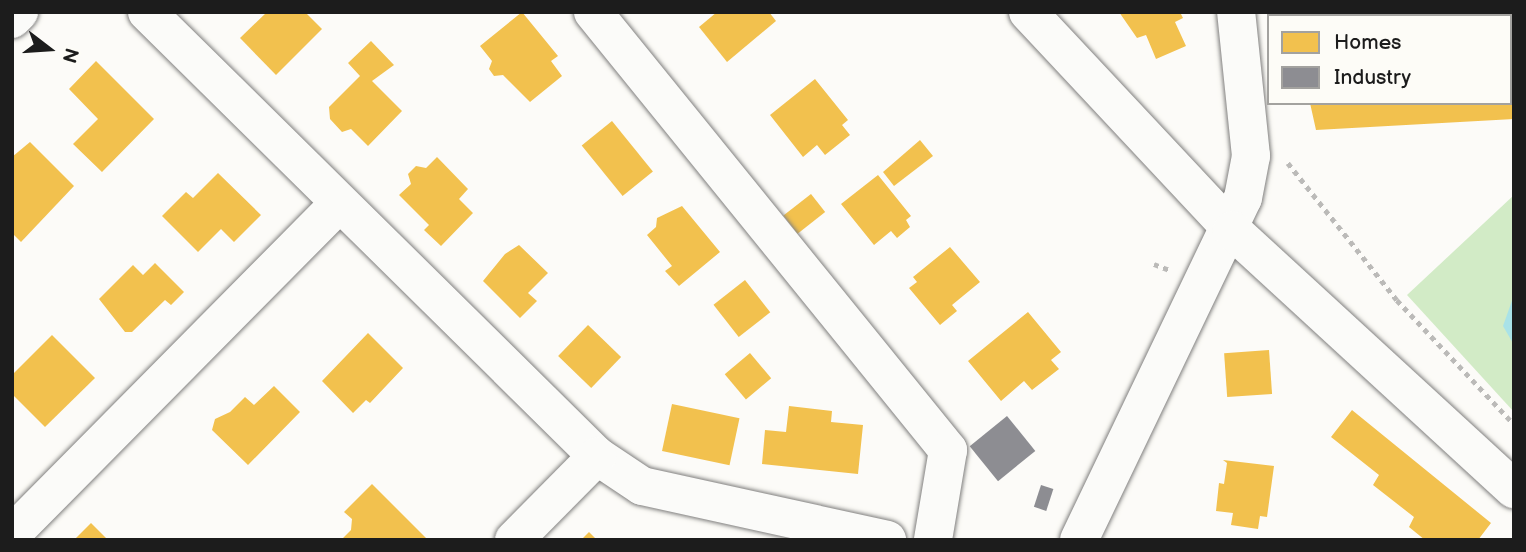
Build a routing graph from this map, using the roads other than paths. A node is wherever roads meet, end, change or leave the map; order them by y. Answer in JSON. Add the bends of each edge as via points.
{"nodes":[{"id":1,"x":19,"y":12,"type":"edge"},
{"id":2,"x":147,"y":12,"type":"edge"},
{"id":3,"x":593,"y":12,"type":"edge"},
{"id":4,"x":1028,"y":12,"type":"edge"},
{"id":5,"x":1236,"y":12,"type":"edge"},
{"id":6,"x":12,"y":19,"type":"edge"},
{"id":7,"x":338,"y":205,"type":"junction"},
{"id":8,"x":1232,"y":230,"type":"junction"},
{"id":9,"x":597,"y":456,"type":"junction"},
{"id":10,"x":1514,"y":489,"type":"edge"},
{"id":11,"x":751,"y":526,"type":"edge"},
{"id":12,"x":12,"y":534,"type":"edge"},
{"id":13,"x":514,"y":540,"type":"edge"},
{"id":14,"x":887,"y":540,"type":"edge"},
{"id":15,"x":933,"y":540,"type":"edge"},
{"id":16,"x":1079,"y":540,"type":"edge"}],
"edges":[{"from":1,"to":6,"type":"street"},
{"from":2,"to":7,"type":"street"},
{"from":3,"to":15,"type":"street","via":[[948,450]]},
{"from":4,"to":8,"type":"street"},
{"from":5,"to":8,"type":"street","via":[[1266,154]]},
{"from":7,"to":9,"type":"street"},
{"from":7,"to":12,"type":"street"},
{"from":8,"to":10,"type":"street"},
{"from":8,"to":16,"type":"street"},
{"from":9,"to":11,"type":"street","via":[[642,486]]},
{"from":9,"to":13,"type":"street"},
{"from":11,"to":14,"type":"street"}]}
